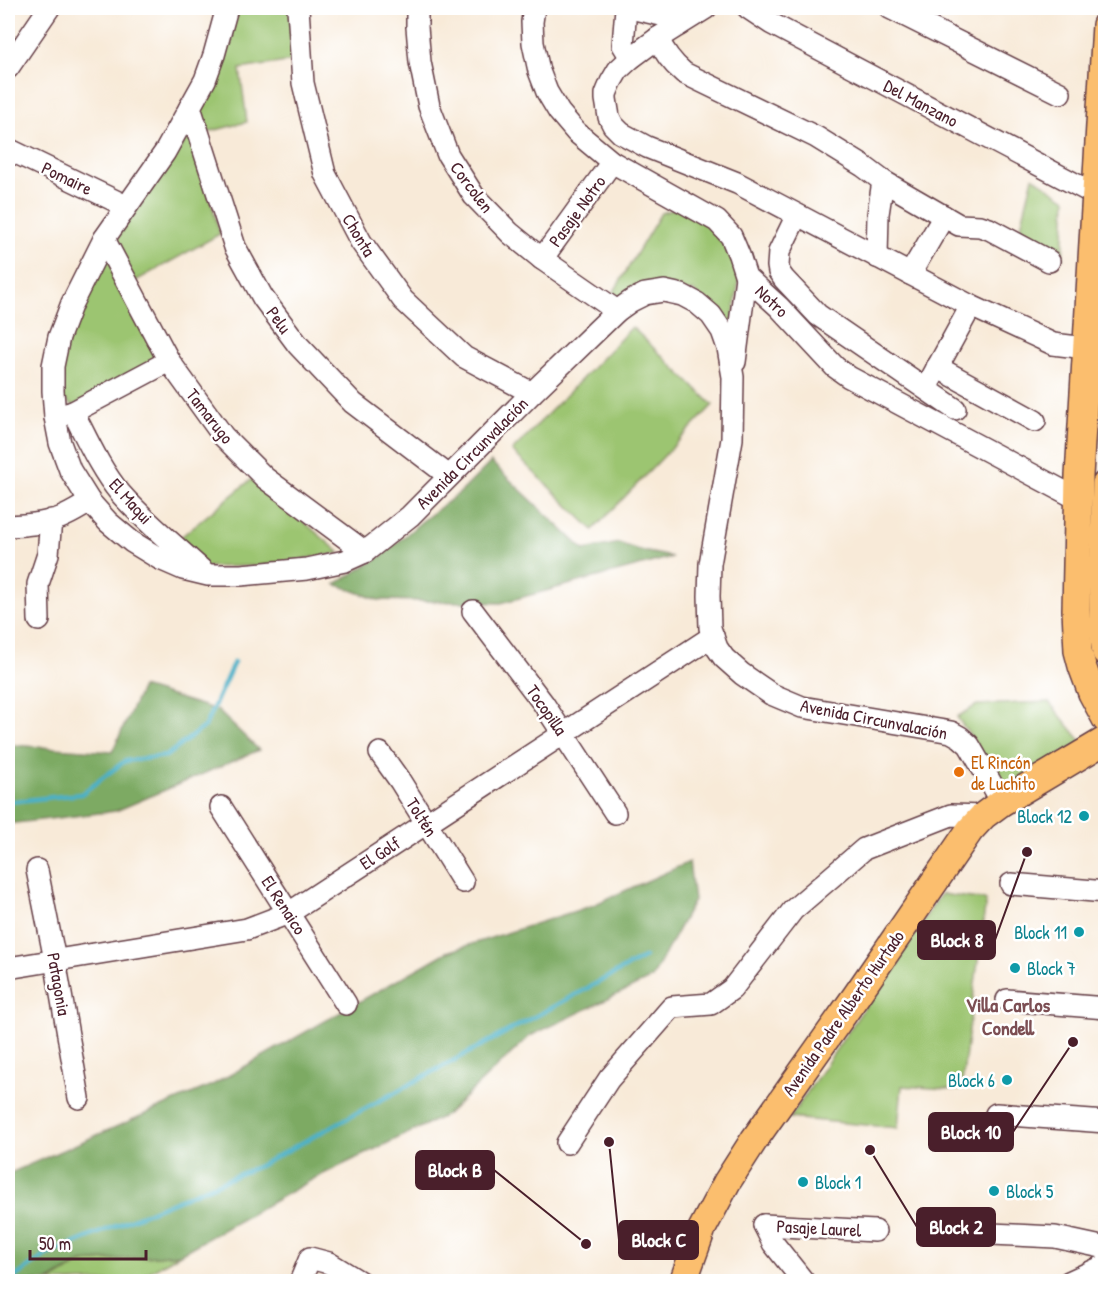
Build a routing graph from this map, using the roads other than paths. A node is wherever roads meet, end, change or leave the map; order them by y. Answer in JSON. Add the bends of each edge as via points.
{"nodes":[{"id":1,"x":49,"y":8,"type":"edge"},
{"id":2,"x":227,"y":8,"type":"edge"},
{"id":3,"x":298,"y":8,"type":"edge"},
{"id":4,"x":417,"y":8,"type":"edge"},
{"id":5,"x":534,"y":8,"type":"edge"},
{"id":6,"x":628,"y":8,"type":"edge"},
{"id":7,"x":706,"y":8,"type":"edge"},
{"id":8,"x":891,"y":8,"type":"edge"},
{"id":9,"x":751,"y":9,"type":"edge"},
{"id":10,"x":679,"y":25,"type":"junction"},
{"id":11,"x":1106,"y":25,"type":"edge"},
{"id":12,"x":658,"y":39,"type":"junction"},
{"id":13,"x":631,"y":58,"type":"junction"},
{"id":14,"x":8,"y":68,"type":"edge"},
{"id":15,"x":1060,"y":93,"type":"dead end"},
{"id":16,"x":190,"y":108,"type":"junction"},
{"id":17,"x":8,"y":149,"type":"edge"},
{"id":18,"x":612,"y":162,"type":"junction"},
{"id":19,"x":883,"y":181,"type":"junction"},
{"id":20,"x":1096,"y":195,"type":"junction"},
{"id":21,"x":126,"y":206,"type":"junction"},
{"id":22,"x":797,"y":215,"type":"junction"},
{"id":23,"x":944,"y":216,"type":"junction"},
{"id":24,"x":104,"y":239,"type":"junction"},
{"id":25,"x":877,"y":257,"type":"junction"},
{"id":26,"x":542,"y":259,"type":"junction"},
{"id":27,"x":1049,"y":261,"type":"dead end"},
{"id":28,"x":910,"y":274,"type":"junction"},
{"id":29,"x":746,"y":277,"type":"junction"},
{"id":30,"x":971,"y":306,"type":"junction"},
{"id":31,"x":617,"y":311,"type":"junction"},
{"id":32,"x":1086,"y":348,"type":"junction"},
{"id":33,"x":169,"y":361,"type":"junction"},
{"id":34,"x":937,"y":368,"type":"junction"},
{"id":35,"x":733,"y":377,"type":"junction"},
{"id":36,"x":926,"y":389,"type":"junction"},
{"id":37,"x":532,"y":393,"type":"junction"},
{"id":38,"x":955,"y":409,"type":"dead end"},
{"id":39,"x":64,"y":415,"type":"junction"},
{"id":40,"x":1035,"y":420,"type":"dead end"},
{"id":41,"x":449,"y":476,"type":"junction"},
{"id":42,"x":1106,"y":484,"type":"edge"},
{"id":43,"x":1078,"y":499,"type":"junction"},
{"id":44,"x":90,"y":502,"type":"junction"},
{"id":45,"x":51,"y":520,"type":"junction"},
{"id":46,"x":8,"y":526,"type":"edge"},
{"id":47,"x":366,"y":552,"type":"junction"},
{"id":48,"x":208,"y":575,"type":"junction"},
{"id":49,"x":473,"y":611,"type":"dead end"},
{"id":50,"x":39,"y":620,"type":"dead end"},
{"id":51,"x":713,"y":636,"type":"junction"},
{"id":52,"x":1105,"y":649,"type":"edge"},
{"id":53,"x":1106,"y":719,"type":"edge"},
{"id":54,"x":562,"y":733,"type":"junction"},
{"id":55,"x":1106,"y":740,"type":"edge"},
{"id":56,"x":380,"y":753,"type":"dead end"},
{"id":57,"x":221,"y":807,"type":"dead end"},
{"id":58,"x":992,"y":809,"type":"junction"},
{"id":59,"x":615,"y":813,"type":"dead end"},
{"id":60,"x":426,"y":823,"type":"junction"},
{"id":61,"x":37,"y":870,"type":"dead end"},
{"id":62,"x":463,"y":882,"type":"dead end"},
{"id":63,"x":1011,"y":884,"type":"dead end"},
{"id":64,"x":1106,"y":892,"type":"edge"},
{"id":65,"x":289,"y":913,"type":"junction"},
{"id":66,"x":55,"y":960,"type":"junction"},
{"id":67,"x":8,"y":968,"type":"edge"},
{"id":68,"x":1007,"y":1000,"type":"dead end"},
{"id":69,"x":346,"y":1004,"type":"dead end"},
{"id":70,"x":1106,"y":1008,"type":"edge"},
{"id":71,"x":79,"y":1098,"type":"dead end"},
{"id":72,"x":996,"y":1114,"type":"dead end"},
{"id":73,"x":1106,"y":1122,"type":"edge"},
{"id":74,"x":567,"y":1143,"type":"dead end"},
{"id":75,"x":875,"y":1231,"type":"dead end"},
{"id":76,"x":991,"y":1234,"type":"dead end"},
{"id":77,"x":1106,"y":1248,"type":"edge"},
{"id":78,"x":1106,"y":1265,"type":"edge"},
{"id":79,"x":678,"y":1280,"type":"edge"},
{"id":80,"x":300,"y":1281,"type":"edge"},
{"id":81,"x":360,"y":1281,"type":"edge"},
{"id":82,"x":804,"y":1281,"type":"edge"},
{"id":83,"x":1069,"y":1281,"type":"edge"}],
"edges":[{"from":1,"to":14,"type":"street"},
{"from":2,"to":16,"type":"street","name":"Avenida Circunvalación","via":[[205,80]]},
{"from":3,"to":37,"type":"street","name":"Chonta","via":[[303,83],[325,174],[361,242],[403,300],[464,357]]},
{"from":4,"to":26,"type":"street","name":"Corcolen","via":[[420,62],[429,105],[448,155],[474,196]]},
{"from":5,"to":18,"type":"street","name":"Notro","via":[[533,43],[547,92],[576,132]]},
{"from":6,"to":10,"type":"street","via":[[670,17]]},
{"from":6,"to":13,"type":"street","via":[[623,45]]},
{"from":7,"to":10,"type":"street"},
{"from":8,"to":15,"type":"street"},
{"from":9,"to":20,"type":"street","name":"Del Manzano","via":[[772,24]]},
{"from":10,"to":12,"type":"street"},
{"from":11,"to":20,"type":"main road"},
{"from":12,"to":13,"type":"street"},
{"from":12,"to":19,"type":"street","via":[[684,73],[816,137]]},
{"from":13,"to":22,"type":"street","via":[[618,70],[606,94],[609,117],[621,133],[737,183]]},
{"from":16,"to":21,"type":"street","name":"Avenida Circunvalación","via":[[165,152]]},
{"from":16,"to":41,"type":"street","name":"Pelu","via":[[235,247],[263,298],[298,345],[353,403]]},
{"from":17,"to":21,"type":"street","name":"Pomaire"},
{"from":18,"to":26,"type":"street","name":"Pasaje Notro"},
{"from":18,"to":29,"type":"street","name":"Notro","via":[[717,221],[731,236]]},
{"from":19,"to":23,"type":"street"},
{"from":19,"to":25,"type":"street"},
{"from":20,"to":32,"type":"main road"},
{"from":21,"to":24,"type":"street","name":"Avenida Circunvalación"},
{"from":22,"to":25,"type":"street"},
{"from":22,"to":36,"type":"street","via":[[777,260],[784,279],[818,315]]},
{"from":23,"to":27,"type":"street","via":[[959,225],[980,226]]},
{"from":23,"to":28,"type":"street"},
{"from":24,"to":33,"type":"street","name":"Tamarugo"},
{"from":24,"to":39,"type":"street","name":"Avenida Circunvalación","via":[[59,337],[53,391]]},
{"from":25,"to":28,"type":"street"},
{"from":26,"to":31,"type":"street","name":"Corcolen"},
{"from":28,"to":30,"type":"street"},
{"from":29,"to":35,"type":"street"},
{"from":29,"to":43,"type":"street","name":"Notro","via":[[849,377]]},
{"from":30,"to":32,"type":"street","via":[[1053,344]]},
{"from":30,"to":34,"type":"street"},
{"from":31,"to":35,"type":"street","name":"Avenida Circunvalación","via":[[645,294],[682,294],[711,315],[722,331]]},
{"from":31,"to":37,"type":"street","name":"Avenida Circunvalación"},
{"from":32,"to":43,"type":"main road"},
{"from":33,"to":39,"type":"street"},
{"from":33,"to":47,"type":"street","name":"Tamarugo","via":[[223,436],[265,478]]},
{"from":34,"to":36,"type":"street"},
{"from":34,"to":40,"type":"street"},
{"from":35,"to":51,"type":"street","name":"Avenida Circunvalación","via":[[732,439],[710,564]]},
{"from":36,"to":38,"type":"street"},
{"from":37,"to":41,"type":"street","name":"Avenida Circunvalación"},
{"from":39,"to":44,"type":"street","name":"Avenida Circunvalación","via":[[60,443],[70,470]]},
{"from":39,"to":48,"type":"street","name":"El Maqui","via":[[119,492]]},
{"from":41,"to":47,"type":"street","name":"Avenida Circunvalación","via":[[410,516]]},
{"from":42,"to":52,"type":"main road","via":[[1102,575]]},
{"from":43,"to":53,"type":"main road","via":[[1078,651],[1092,693]]},
{"from":44,"to":45,"type":"street"},
{"from":44,"to":48,"type":"street","name":"Avenida Circunvalación","via":[[132,542],[183,569]]},
{"from":45,"to":46,"type":"street"},
{"from":45,"to":50,"type":"street","via":[[48,554],[38,584]]},
{"from":47,"to":48,"type":"street","name":"Avenida Circunvalación","via":[[307,569]]},
{"from":49,"to":54,"type":"street","name":"Tocopilla"},
{"from":51,"to":54,"type":"street","name":"El Golf"},
{"from":51,"to":58,"type":"street","name":"Avenida Circunvalación","via":[[732,667],[771,694],[802,707],[951,732],[960,737],[969,745]]},
{"from":54,"to":59,"type":"street","name":"Tocopilla"},
{"from":54,"to":60,"type":"street","name":"El Golf"},
{"from":55,"to":58,"type":"main road","name":"Avenida Padre Alberto Hurtado"},
{"from":56,"to":60,"type":"street","name":"Toltén"},
{"from":57,"to":65,"type":"street","name":"El Renaico"},
{"from":58,"to":74,"type":"street","via":[[951,815],[864,849],[794,910],[732,989],[711,1004],[672,1007],[609,1079]]},
{"from":58,"to":79,"type":"main road","name":"Avenida Padre Alberto Hurtado","via":[[970,830],[754,1140],[727,1182]]},
{"from":60,"to":62,"type":"street","name":"Toltén"},
{"from":60,"to":65,"type":"street","name":"El Golf"},
{"from":61,"to":66,"type":"street","name":"Patagonia"},
{"from":63,"to":64,"type":"street"},
{"from":65,"to":66,"type":"street","name":"El Golf","via":[[247,928]]},
{"from":65,"to":69,"type":"street","name":"El Renaico"},
{"from":66,"to":67,"type":"street","name":"El Golf"},
{"from":66,"to":71,"type":"street","name":"Patagonia"},
{"from":68,"to":70,"type":"street"},
{"from":72,"to":73,"type":"street"},
{"from":75,"to":82,"type":"street","name":"Pasaje Laurel","via":[[764,1225],[773,1243]]},
{"from":76,"to":77,"type":"street","via":[[1055,1237]]},
{"from":78,"to":83,"type":"street"},
{"from":80,"to":81,"type":"street","via":[[310,1258],[329,1263]]}]}
